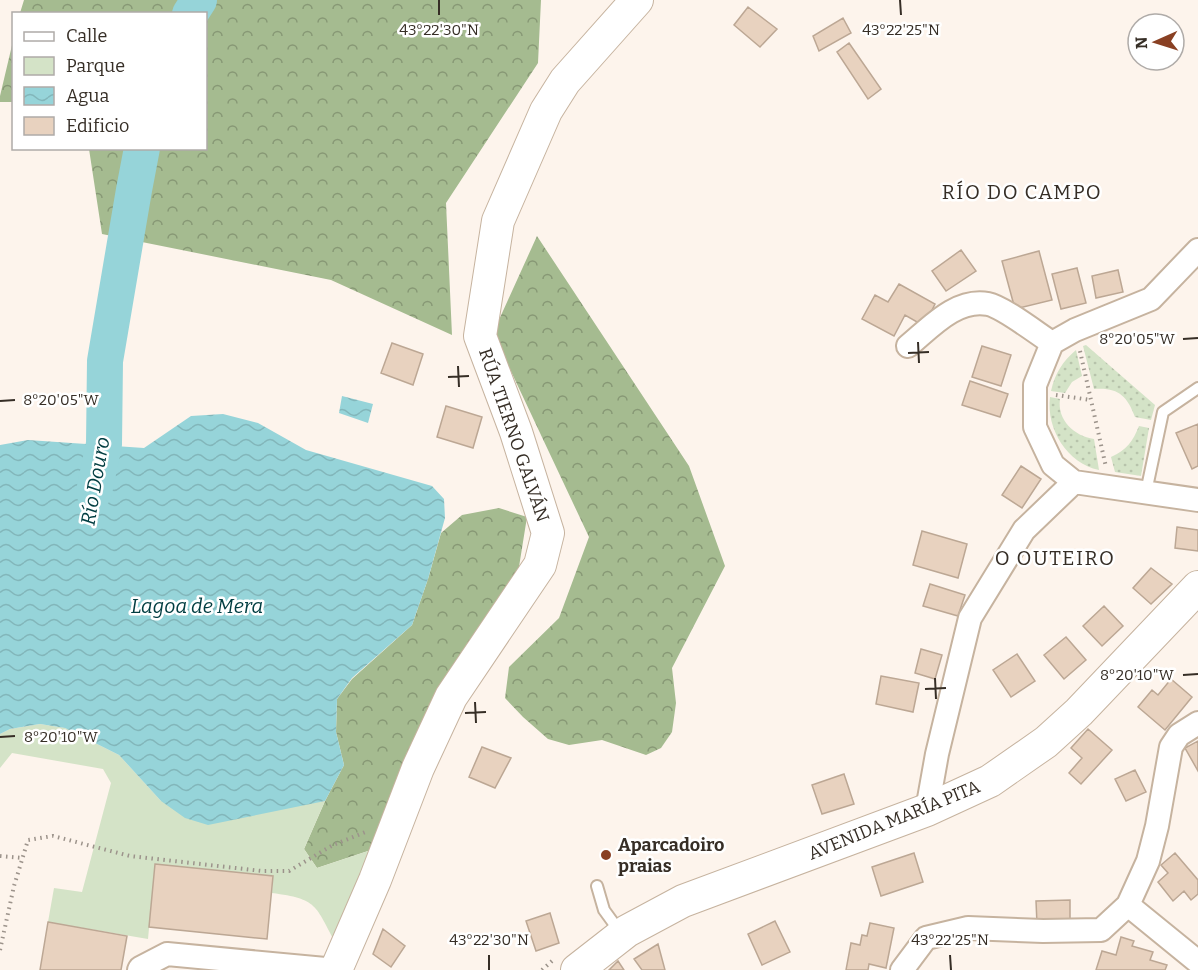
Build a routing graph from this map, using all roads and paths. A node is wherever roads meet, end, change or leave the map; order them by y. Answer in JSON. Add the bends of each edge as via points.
{"nodes":[{"id":1,"x":637,"y":0,"type":"edge"},
{"id":2,"x":1198,"y":250,"type":"edge"},
{"id":3,"x":1075,"y":330,"type":"junction"},
{"id":4,"x":1052,"y":343,"type":"junction"},
{"id":5,"x":908,"y":346,"type":"dead end"},
{"id":6,"x":1198,"y":388,"type":"edge"},
{"id":7,"x":1050,"y":394,"type":"dead end"},
{"id":8,"x":1091,"y":400,"type":"junction"},
{"id":9,"x":1107,"y":474,"type":"dead end"},
{"id":10,"x":1074,"y":482,"type":"junction"},
{"id":11,"x":1146,"y":492,"type":"junction"},
{"id":12,"x":1198,"y":500,"type":"edge"},
{"id":13,"x":1198,"y":587,"type":"edge"},
{"id":14,"x":1198,"y":723,"type":"edge"},
{"id":15,"x":927,"y":810,"type":"junction"},
{"id":16,"x":373,"y":829,"type":"dead end"},
{"id":17,"x":0,"y":856,"type":"edge"},
{"id":18,"x":22,"y":858,"type":"junction"},
{"id":19,"x":597,"y":886,"type":"dead end"},
{"id":20,"x":1128,"y":905,"type":"junction"},
{"id":21,"x":622,"y":935,"type":"junction"},
{"id":22,"x":0,"y":950,"type":"edge"},
{"id":23,"x":1198,"y":962,"type":"edge"},
{"id":24,"x":567,"y":963,"type":"edge"},
{"id":25,"x":140,"y":970,"type":"edge"},
{"id":26,"x":336,"y":970,"type":"edge"},
{"id":27,"x":542,"y":970,"type":"edge"},
{"id":28,"x":902,"y":970,"type":"edge"}],
"edges":[{"from":1,"to":26,"type":"street","name":"RÚA TIERNO GALVÁN","via":[[565,81],[546,111],[498,221],[480,336],[549,533],[540,566],[450,697]]},
{"from":2,"to":3,"type":"street","via":[[1151,299]]},
{"from":3,"to":4,"type":"street"},
{"from":3,"to":8,"type":"path"},
{"from":4,"to":5,"type":"street","via":[[990,304],[970,304],[945,315]]},
{"from":4,"to":10,"type":"street","via":[[1035,385],[1035,427],[1053,465]]},
{"from":6,"to":11,"type":"lane","via":[[1163,412]]},
{"from":7,"to":8,"type":"path"},
{"from":8,"to":9,"type":"path"},
{"from":10,"to":11,"type":"street"},
{"from":10,"to":15,"type":"street","via":[[1024,530],[970,618]]},
{"from":11,"to":12,"type":"street"},
{"from":13,"to":15,"type":"street","name":"AVENIDA MARÍA PITA","via":[[1046,742],[990,781]]},
{"from":14,"to":20,"type":"street","via":[[1179,735],[1171,747],[1148,861]]},
{"from":15,"to":21,"type":"street","name":"AVENIDA MARÍA PITA","via":[[683,901]]},
{"from":16,"to":18,"type":"path","via":[[333,845],[289,870],[262,871],[130,856],[53,836],[28,840]]},
{"from":17,"to":18,"type":"path"},
{"from":18,"to":22,"type":"path"},
{"from":19,"to":21,"type":"lane","via":[[604,910]]},
{"from":20,"to":23,"type":"street"},
{"from":20,"to":28,"type":"street","via":[[1101,930],[968,928],[926,938]]},
{"from":21,"to":24,"type":"street","name":"AVENIDA MARÍA PITA"},
{"from":24,"to":27,"type":"path"},
{"from":25,"to":26,"type":"street","via":[[167,954]]}]}
